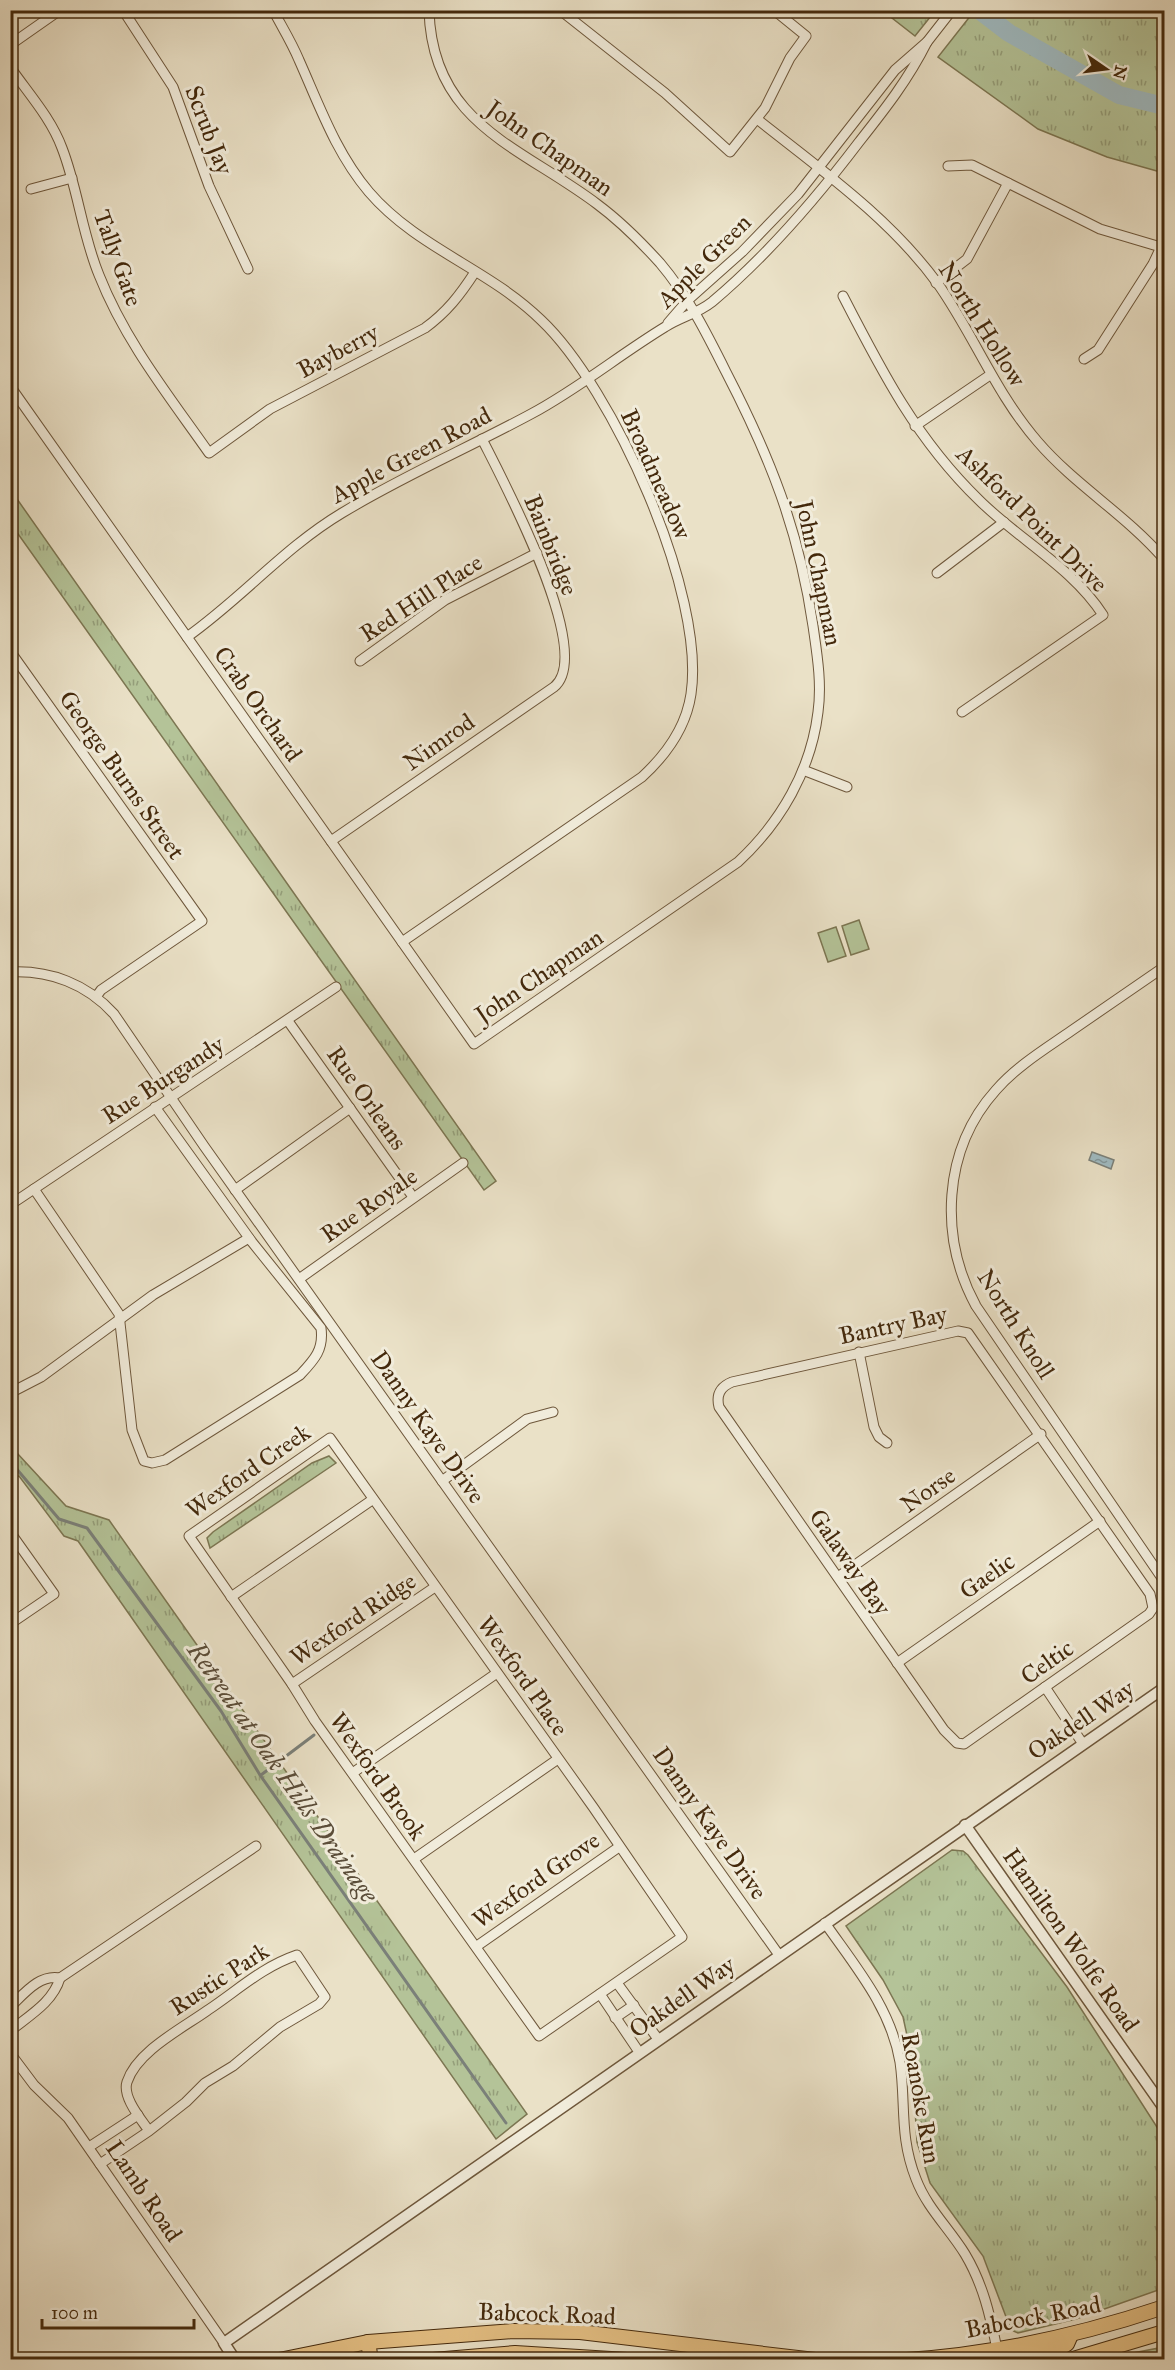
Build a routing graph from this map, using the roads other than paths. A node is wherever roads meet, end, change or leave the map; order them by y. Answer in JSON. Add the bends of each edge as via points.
{"nodes":[{"id":1,"x":60,"y":10,"type":"edge"},
{"id":2,"x":123,"y":10,"type":"edge"},
{"id":3,"x":273,"y":10,"type":"edge"},
{"id":4,"x":429,"y":10,"type":"edge"},
{"id":5,"x":560,"y":10,"type":"edge"},
{"id":6,"x":774,"y":10,"type":"edge"},
{"id":7,"x":952,"y":10,"type":"edge"},
{"id":8,"x":927,"y":42,"type":"junction"},
{"id":9,"x":10,"y":45,"type":"edge"},
{"id":10,"x":10,"y":67,"type":"edge"},
{"id":11,"x":757,"y":119,"type":"junction"},
{"id":12,"x":948,"y":166,"type":"dead end"},
{"id":13,"x":818,"y":167,"type":"junction"},
{"id":14,"x":72,"y":178,"type":"junction"},
{"id":15,"x":831,"y":179,"type":"junction"},
{"id":16,"x":1008,"y":183,"type":"junction"},
{"id":17,"x":31,"y":189,"type":"dead end"},
{"id":18,"x":1163,"y":247,"type":"edge"},
{"id":19,"x":249,"y":270,"type":"dead end"},
{"id":20,"x":475,"y":272,"type":"junction"},
{"id":21,"x":936,"y":283,"type":"junction"},
{"id":22,"x":843,"y":296,"type":"dead end"},
{"id":23,"x":687,"y":301,"type":"junction"},
{"id":24,"x":696,"y":314,"type":"junction"},
{"id":25,"x":666,"y":325,"type":"junction"},
{"id":26,"x":1084,"y":359,"type":"dead end"},
{"id":27,"x":990,"y":375,"type":"junction"},
{"id":28,"x":590,"y":379,"type":"junction"},
{"id":29,"x":10,"y":386,"type":"edge"},
{"id":30,"x":915,"y":426,"type":"junction"},
{"id":31,"x":482,"y":439,"type":"junction"},
{"id":32,"x":209,"y":453,"type":"joint"},
{"id":33,"x":1004,"y":522,"type":"junction"},
{"id":34,"x":537,"y":553,"type":"junction"},
{"id":35,"x":1164,"y":559,"type":"edge"},
{"id":36,"x":937,"y":573,"type":"dead end"},
{"id":37,"x":187,"y":638,"type":"junction"},
{"id":38,"x":12,"y":657,"type":"edge"},
{"id":39,"x":360,"y":662,"type":"dead end"},
{"id":40,"x":565,"y":672,"type":"joint"},
{"id":41,"x":962,"y":712,"type":"dead end"},
{"id":42,"x":803,"y":770,"type":"junction"},
{"id":43,"x":847,"y":787,"type":"dead end"},
{"id":44,"x":331,"y":841,"type":"junction"},
{"id":45,"x":402,"y":942,"type":"junction"},
{"id":46,"x":1164,"y":967,"type":"edge"},
{"id":47,"x":10,"y":972,"type":"edge"},
{"id":48,"x":336,"y":987,"type":"dead end"},
{"id":49,"x":96,"y":997,"type":"junction"},
{"id":50,"x":288,"y":1021,"type":"junction"},
{"id":51,"x":474,"y":1044,"type":"joint"},
{"id":52,"x":172,"y":1098,"type":"junction"},
{"id":53,"x":155,"y":1107,"type":"junction"},
{"id":54,"x":350,"y":1108,"type":"junction"},
{"id":55,"x":463,"y":1163,"type":"dead end"},
{"id":56,"x":34,"y":1189,"type":"junction"},
{"id":57,"x":235,"y":1190,"type":"junction"},
{"id":58,"x":413,"y":1197,"type":"junction"},
{"id":59,"x":10,"y":1205,"type":"edge"},
{"id":60,"x":258,"y":1222,"type":"junction"},
{"id":61,"x":266,"y":1234,"type":"junction"},
{"id":62,"x":249,"y":1238,"type":"junction"},
{"id":63,"x":298,"y":1279,"type":"junction"},
{"id":64,"x":120,"y":1321,"type":"junction"},
{"id":65,"x":859,"y":1352,"type":"junction"},
{"id":66,"x":10,"y":1393,"type":"edge"},
{"id":67,"x":718,"y":1395,"type":"joint"},
{"id":68,"x":553,"y":1412,"type":"dead end"},
{"id":69,"x":1041,"y":1434,"type":"junction"},
{"id":70,"x":330,"y":1438,"type":"joint"},
{"id":71,"x":887,"y":1443,"type":"dead end"},
{"id":72,"x":442,"y":1481,"type":"junction"},
{"id":73,"x":372,"y":1500,"type":"junction"},
{"id":74,"x":1100,"y":1521,"type":"junction"},
{"id":75,"x":10,"y":1532,"type":"edge"},
{"id":76,"x":189,"y":1536,"type":"joint"},
{"id":77,"x":838,"y":1577,"type":"junction"},
{"id":78,"x":1164,"y":1581,"type":"edge"},
{"id":79,"x":435,"y":1587,"type":"junction"},
{"id":80,"x":231,"y":1597,"type":"junction"},
{"id":81,"x":1153,"y":1608,"type":"joint"},
{"id":82,"x":10,"y":1624,"type":"edge"},
{"id":83,"x":897,"y":1663,"type":"junction"},
{"id":84,"x":496,"y":1672,"type":"junction"},
{"id":85,"x":292,"y":1684,"type":"junction"},
{"id":86,"x":1045,"y":1687,"type":"junction"},
{"id":87,"x":1164,"y":1688,"type":"edge"},
{"id":88,"x":962,"y":1743,"type":"joint"},
{"id":89,"x":1083,"y":1744,"type":"junction"},
{"id":90,"x":558,"y":1759,"type":"junction"},
{"id":91,"x":354,"y":1772,"type":"junction"},
{"id":92,"x":965,"y":1825,"type":"junction"},
{"id":93,"x":256,"y":1846,"type":"dead end"},
{"id":94,"x":619,"y":1847,"type":"junction"},
{"id":95,"x":414,"y":1859,"type":"junction"},
{"id":96,"x":825,"y":1923,"type":"junction"},
{"id":97,"x":477,"y":1946,"type":"junction"},
{"id":98,"x":779,"y":1955,"type":"junction"},
{"id":99,"x":60,"y":1978,"type":"junction"},
{"id":100,"x":617,"y":1983,"type":"junction"},
{"id":101,"x":600,"y":1994,"type":"junction"},
{"id":102,"x":634,"y":2005,"type":"junction"},
{"id":103,"x":10,"y":2007,"type":"edge"},
{"id":104,"x":615,"y":2018,"type":"junction"},
{"id":105,"x":10,"y":2031,"type":"edge"},
{"id":106,"x":658,"y":2039,"type":"junction"},
{"id":107,"x":639,"y":2052,"type":"junction"},
{"id":108,"x":10,"y":2054,"type":"edge"},
{"id":109,"x":1164,"y":2108,"type":"edge"},
{"id":110,"x":138,"y":2115,"type":"junction"},
{"id":111,"x":149,"y":2131,"type":"junction"},
{"id":112,"x":111,"y":2133,"type":"junction"},
{"id":113,"x":89,"y":2147,"type":"junction"},
{"id":114,"x":122,"y":2149,"type":"junction"},
{"id":115,"x":100,"y":2164,"type":"junction"},
{"id":116,"x":1164,"y":2307,"type":"edge"},
{"id":117,"x":1164,"y":2331,"type":"edge"},
{"id":118,"x":368,"y":2342,"type":"junction"},
{"id":119,"x":224,"y":2343,"type":"junction"},
{"id":120,"x":1000,"y":2354,"type":"edge"},
{"id":121,"x":774,"y":2358,"type":"edge"},
{"id":122,"x":235,"y":2360,"type":"edge"},
{"id":123,"x":279,"y":2360,"type":"edge"},
{"id":124,"x":371,"y":2360,"type":"edge"},
{"id":125,"x":433,"y":2360,"type":"edge"},
{"id":126,"x":627,"y":2360,"type":"edge"},
{"id":127,"x":815,"y":2360,"type":"edge"},
{"id":128,"x":908,"y":2360,"type":"edge"},
{"id":129,"x":1070,"y":2360,"type":"edge"}],
"edges":[{"from":1,"to":9,"type":"street"},
{"from":2,"to":19,"type":"street","name":"Scrub Jay","via":[[172,87],[209,186]]},
{"from":3,"to":20,"type":"street","name":"Broadmeadow","via":[[336,145],[352,170],[390,214]]},
{"from":4,"to":23,"type":"street","name":"John Chapman","via":[[440,70],[465,110],[488,133],[597,204],[630,232]]},
{"from":5,"to":11,"type":"street","via":[[730,152]]},
{"from":6,"to":11,"type":"street","via":[[806,36]]},
{"from":7,"to":8,"type":"street","name":"Apple Green"},
{"from":8,"to":13,"type":"street","name":"Apple Green","via":[[895,70]]},
{"from":8,"to":15,"type":"street","name":"Apple Green","via":[[910,76]]},
{"from":10,"to":14,"type":"street","name":"Tally Gate","via":[[52,129]]},
{"from":11,"to":13,"type":"street","name":"North Hollow"},
{"from":12,"to":16,"type":"street","via":[[972,165]]},
{"from":13,"to":15,"type":"street","name":"North Hollow"},
{"from":13,"to":23,"type":"street","name":"Apple Green","via":[[798,194],[742,252]]},
{"from":14,"to":17,"type":"street"},
{"from":14,"to":32,"type":"street","name":"Tally Gate","via":[[91,252],[116,314],[138,353]]},
{"from":15,"to":21,"type":"street","name":"North Hollow","via":[[877,216]]},
{"from":15,"to":24,"type":"street","name":"Apple Green","via":[[775,243]]},
{"from":16,"to":18,"type":"street","via":[[1100,229]]},
{"from":16,"to":21,"type":"street","via":[[967,259]]},
{"from":18,"to":26,"type":"street","via":[[1098,350]]},
{"from":20,"to":28,"type":"street","name":"Broadmeadow","via":[[540,318]]},
{"from":20,"to":32,"type":"street","name":"Bayberry","via":[[457,300],[425,328],[270,410]]},
{"from":21,"to":27,"type":"street","name":"North Hollow"},
{"from":22,"to":30,"type":"street","name":"Ashford Point Drive"},
{"from":23,"to":24,"type":"street","name":"John Chapman"},
{"from":23,"to":25,"type":"street","name":"Apple Green"},
{"from":24,"to":25,"type":"street","name":"Apple Green"},
{"from":24,"to":42,"type":"street","name":"John Chapman","via":[[772,467],[802,563],[819,685],[815,732]]},
{"from":25,"to":28,"type":"street","name":"Apple Green Road"},
{"from":27,"to":30,"type":"street"},
{"from":27,"to":35,"type":"street","name":"North Hollow","via":[[1038,442],[1121,514]]},
{"from":28,"to":31,"type":"street","name":"Apple Green Road"},
{"from":28,"to":45,"type":"street","name":"Broadmeadow","via":[[641,478],[676,572],[692,668],[691,695],[684,721],[664,755],[642,777]]},
{"from":29,"to":37,"type":"street","name":"Crab Orchard"},
{"from":30,"to":33,"type":"street","name":"Ashford Point Drive","via":[[963,485]]},
{"from":31,"to":34,"type":"street","name":"Bainbridge"},
{"from":31,"to":37,"type":"street","name":"Apple Green Road","via":[[339,514]]},
{"from":33,"to":36,"type":"street"},
{"from":33,"to":41,"type":"street","name":"Ashford Point Drive","via":[[1087,592],[1103,615]]},
{"from":34,"to":39,"type":"street","name":"Red Hill Place","via":[[445,600]]},
{"from":34,"to":40,"type":"street","name":"Bainbridge","via":[[560,625]]},
{"from":37,"to":44,"type":"street","name":"Crab Orchard"},
{"from":38,"to":49,"type":"street","name":"George Burns Street","via":[[202,921]]},
{"from":40,"to":44,"type":"street","name":"Nimrod","via":[[554,687]]},
{"from":42,"to":43,"type":"street"},
{"from":42,"to":51,"type":"street","name":"John Chapman","via":[[772,826],[738,862]]},
{"from":44,"to":45,"type":"street","name":"Crab Orchard"},
{"from":45,"to":51,"type":"street","name":"Crab Orchard"},
{"from":46,"to":78,"type":"street","name":"North Knoll","via":[[1028,1060],[996,1090],[980,1111],[961,1149],[950,1210],[958,1267],[976,1306]]},
{"from":47,"to":49,"type":"street","name":"Danny Kaye Drive","via":[[36,972],[61,978]]},
{"from":48,"to":50,"type":"street","name":"Rue Burgandy"},
{"from":49,"to":52,"type":"street","name":"Danny Kaye Drive","via":[[125,1029]]},
{"from":50,"to":52,"type":"street","name":"Rue Burgandy"},
{"from":50,"to":54,"type":"street","name":"Rue Orleans"},
{"from":52,"to":53,"type":"street","name":"Rue Burgandy"},
{"from":52,"to":57,"type":"street","name":"Danny Kaye Drive"},
{"from":53,"to":56,"type":"street","name":"Rue Burgandy"},
{"from":53,"to":62,"type":"street"},
{"from":54,"to":57,"type":"street"},
{"from":54,"to":58,"type":"street","name":"Rue Orleans"},
{"from":55,"to":58,"type":"street","name":"Rue Royale"},
{"from":56,"to":59,"type":"street","name":"Rue Burgandy"},
{"from":56,"to":64,"type":"street"},
{"from":57,"to":60,"type":"street","name":"Danny Kaye Drive"},
{"from":58,"to":63,"type":"street","name":"Rue Royale"},
{"from":60,"to":61,"type":"street","name":"Danny Kaye Drive"},
{"from":60,"to":62,"type":"street"},
{"from":61,"to":62,"type":"street"},
{"from":61,"to":63,"type":"street","name":"Danny Kaye Drive"},
{"from":62,"to":64,"type":"street","via":[[153,1295]]},
{"from":62,"to":64,"type":"street","via":[[321,1328],[317,1357],[300,1375],[165,1460],[144,1461],[132,1431]]},
{"from":63,"to":72,"type":"street","name":"Danny Kaye Drive"},
{"from":64,"to":66,"type":"street","via":[[41,1377]]},
{"from":65,"to":67,"type":"street","name":"Bantry Bay","via":[[732,1382]]},
{"from":65,"to":69,"type":"street","name":"Bantry Bay","via":[[958,1331],[968,1333]]},
{"from":65,"to":71,"type":"street","via":[[874,1427]]},
{"from":67,"to":77,"type":"street","name":"Galaway Bay","via":[[719,1407]]},
{"from":68,"to":72,"type":"street","via":[[527,1419]]},
{"from":69,"to":74,"type":"street","name":"Bantry Bay"},
{"from":69,"to":77,"type":"street","name":"Norse"},
{"from":70,"to":73,"type":"street","name":"Wexford Place"},
{"from":70,"to":76,"type":"street","name":"Wexford Creek"},
{"from":72,"to":98,"type":"street","name":"Danny Kaye Drive"},
{"from":73,"to":79,"type":"street","name":"Wexford Place"},
{"from":73,"to":80,"type":"street"},
{"from":74,"to":81,"type":"street","name":"Bantry Bay","via":[[1150,1594]]},
{"from":74,"to":83,"type":"street","name":"Gaelic"},
{"from":75,"to":82,"type":"street","via":[[54,1594]]},
{"from":76,"to":80,"type":"street","name":"Wexford Brook"},
{"from":77,"to":83,"type":"street","name":"Galaway Bay"},
{"from":79,"to":84,"type":"street","name":"Wexford Place"},
{"from":79,"to":85,"type":"street","name":"Wexford Ridge"},
{"from":80,"to":85,"type":"street","name":"Wexford Brook"},
{"from":81,"to":86,"type":"street","name":"Celtic"},
{"from":83,"to":88,"type":"street","name":"Galaway Bay","via":[[944,1730]]},
{"from":84,"to":90,"type":"street","name":"Wexford Place"},
{"from":84,"to":91,"type":"street"},
{"from":85,"to":91,"type":"street","name":"Wexford Brook"},
{"from":86,"to":88,"type":"street","name":"Celtic","via":[[969,1742]]},
{"from":86,"to":89,"type":"street"},
{"from":87,"to":89,"type":"street","name":"Oakdell Way"},
{"from":89,"to":92,"type":"street","name":"Oakdell Way"},
{"from":90,"to":94,"type":"street","name":"Wexford Place"},
{"from":90,"to":95,"type":"street"},
{"from":91,"to":95,"type":"street","name":"Wexford Brook"},
{"from":92,"to":96,"type":"street","name":"Oakdell Way"},
{"from":92,"to":109,"type":"street","name":"Hamilton Wolfe Road"},
{"from":93,"to":99,"type":"street"},
{"from":94,"to":97,"type":"street","name":"Wexford Grove"},
{"from":94,"to":100,"type":"street","name":"Wexford Place","via":[[682,1937]]},
{"from":95,"to":97,"type":"street","name":"Wexford Brook"},
{"from":96,"to":98,"type":"street","name":"Oakdell Way"},
{"from":96,"to":120,"type":"street","name":"Roanoke Run","via":[[887,2018],[900,2062],[902,2126],[910,2164],[925,2199],[975,2271]]},
{"from":97,"to":101,"type":"street","name":"Wexford Brook","via":[[539,2036]]},
{"from":98,"to":106,"type":"street","name":"Oakdell Way"},
{"from":99,"to":103,"type":"street","via":[[53,1976],[37,1982]]},
{"from":99,"to":105,"type":"street","via":[[48,2001]]},
{"from":100,"to":101,"type":"street"},
{"from":100,"to":102,"type":"street"},
{"from":101,"to":104,"type":"street"},
{"from":102,"to":104,"type":"street"},
{"from":102,"to":106,"type":"street"},
{"from":104,"to":107,"type":"street"},
{"from":106,"to":107,"type":"street","name":"Oakdell Way"},
{"from":107,"to":119,"type":"street","name":"Oakdell Way"},
{"from":108,"to":113,"type":"street","name":"Lamb Road"},
{"from":110,"to":111,"type":"street","name":"Rustic Park"},
{"from":110,"to":111,"type":"street","name":"Rustic Park","via":[[126,2093],[127,2082],[146,2056],[163,2039],[251,1978],[297,1955],[325,1997],[280,2027],[242,2060],[205,2082]]},
{"from":110,"to":112,"type":"street"},
{"from":111,"to":114,"type":"street","name":"Rustic Park"},
{"from":112,"to":113,"type":"street"},
{"from":112,"to":114,"type":"street"},
{"from":113,"to":115,"type":"street","name":"Lamb Road"},
{"from":114,"to":115,"type":"street","name":"Rustic Park"},
{"from":115,"to":119,"type":"street","name":"Lamb Road"},
{"from":116,"to":120,"type":"main road","name":"Babcock Road","via":[[1071,2335],[1060,2348]]},
{"from":117,"to":129,"type":"main road","name":"Babcock Road"},
{"from":118,"to":121,"type":"main road","name":"Babcock Road","via":[[513,2331],[580,2332]]},
{"from":118,"to":123,"type":"main road","name":"Babcock Road"},
{"from":118,"to":124,"type":"main road"},
{"from":119,"to":122,"type":"street","name":"Lamb Road"},
{"from":120,"to":128,"type":"main road","name":"Babcock Road"},
{"from":121,"to":127,"type":"main road","name":"Babcock Road"},
{"from":125,"to":126,"type":"main road","name":"Babcock Road","via":[[515,2353]]}]}
